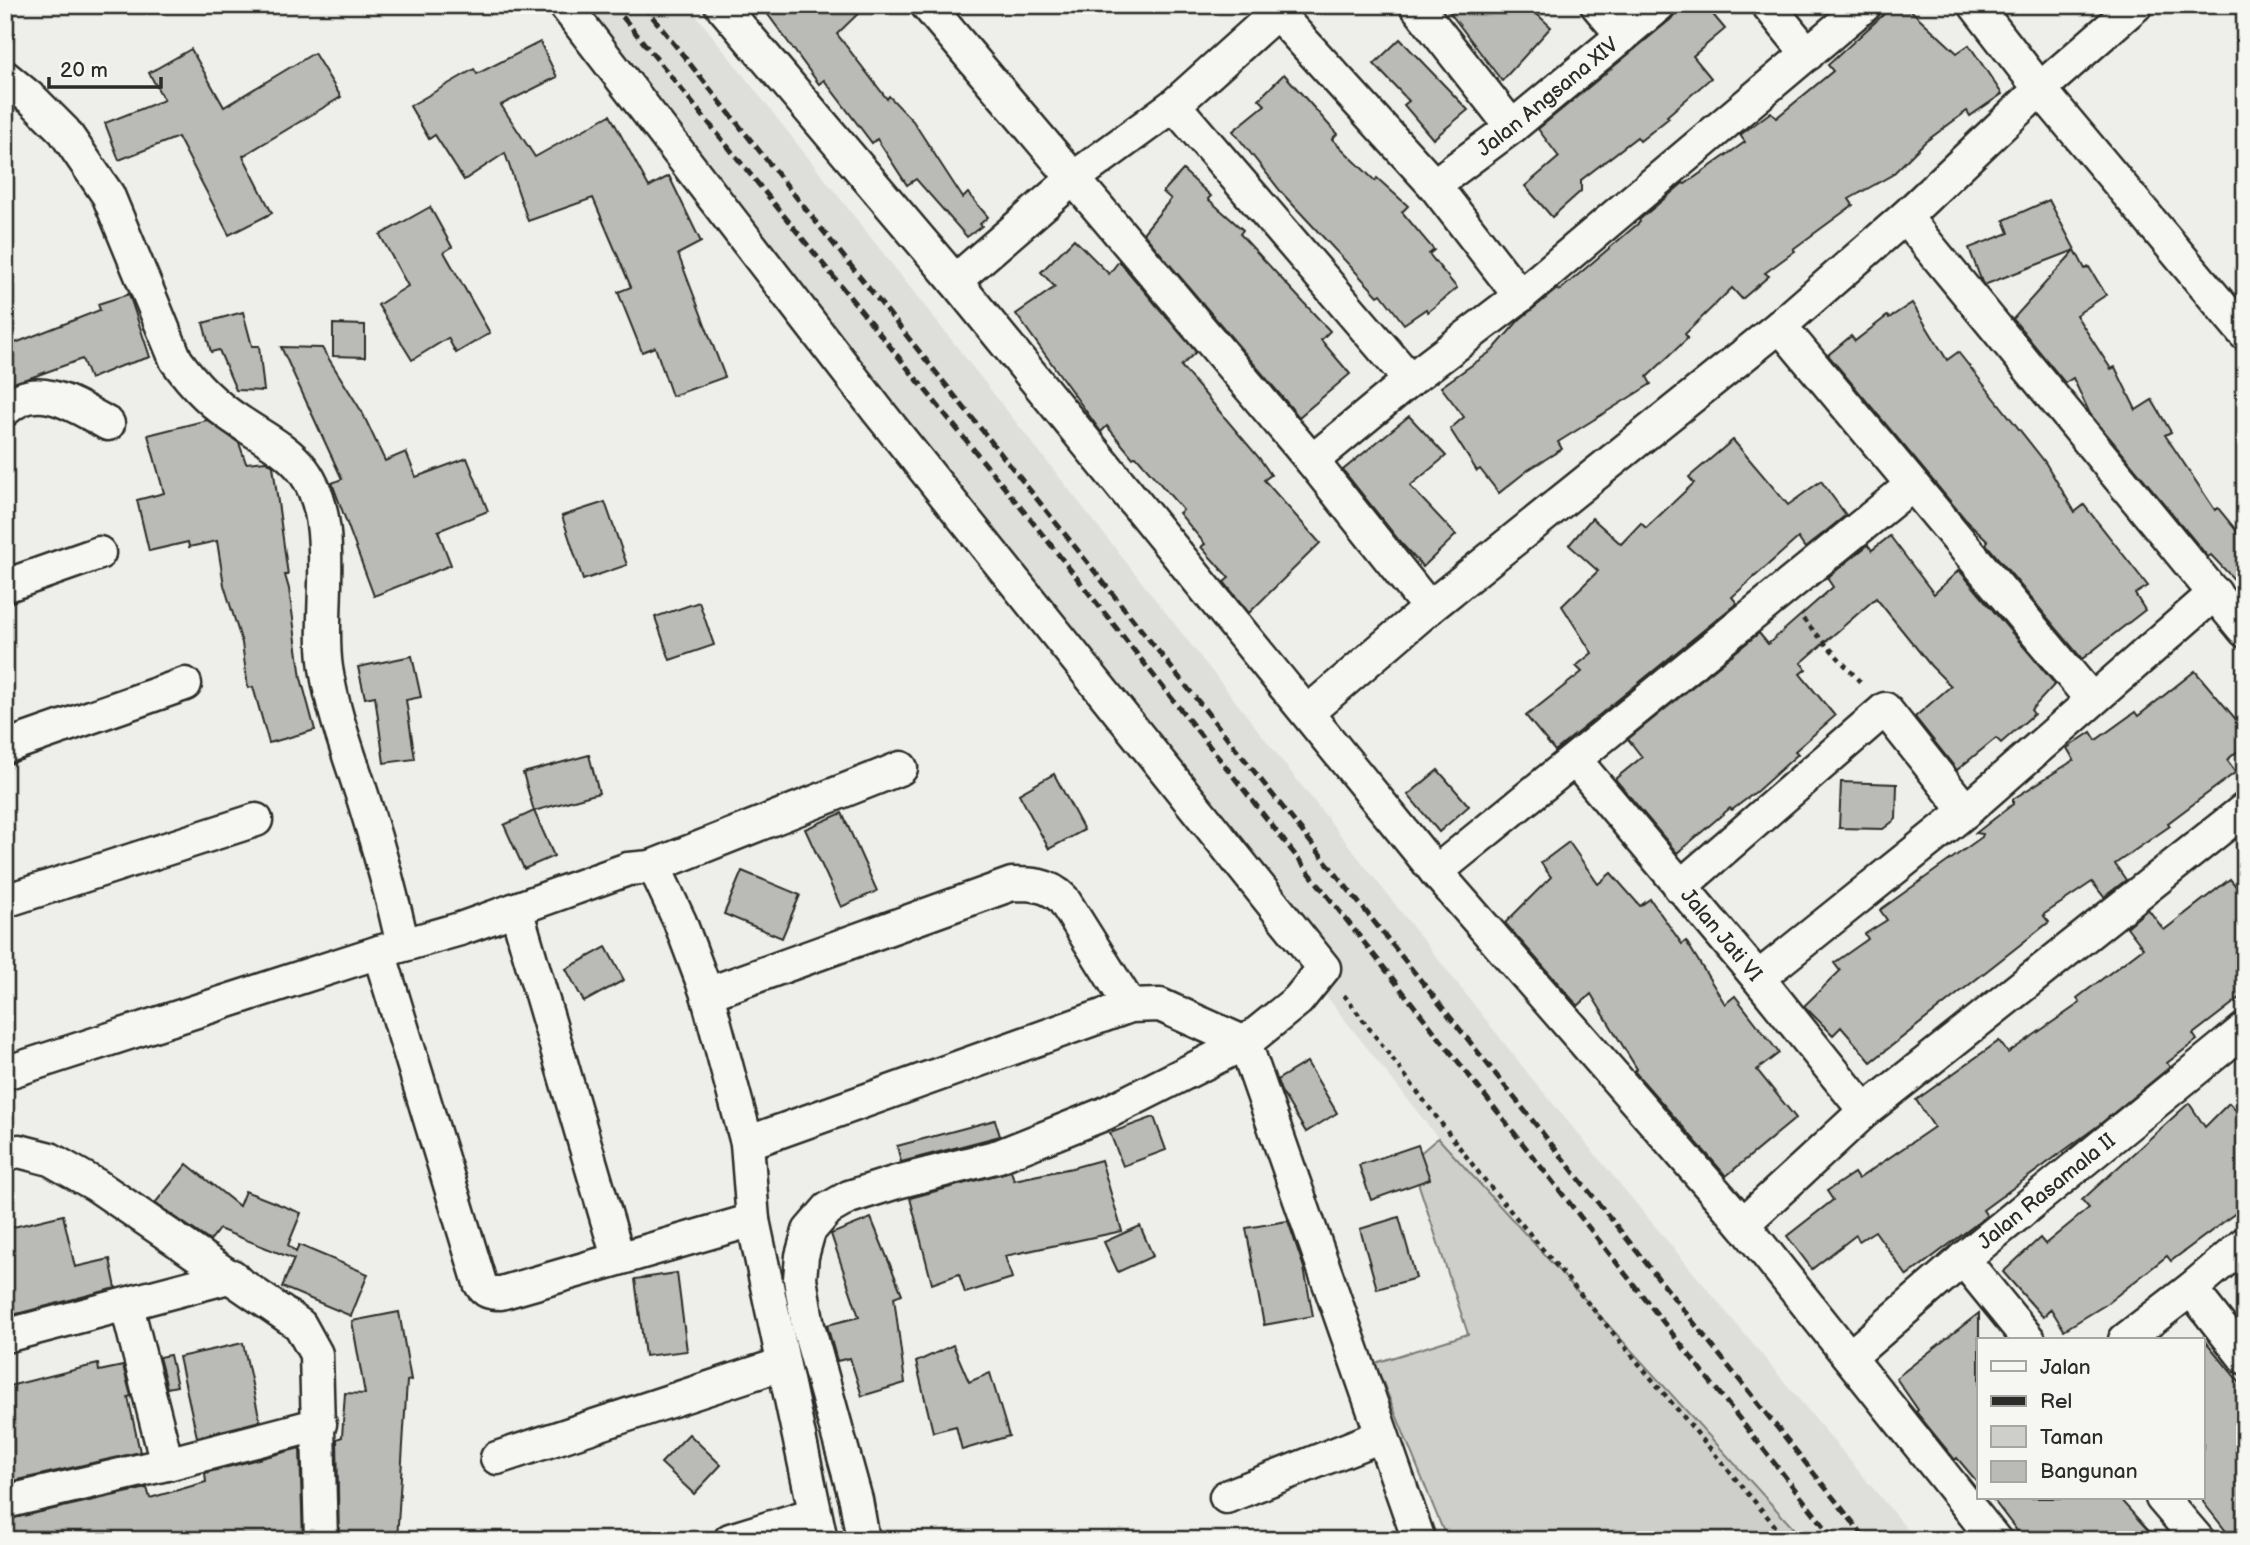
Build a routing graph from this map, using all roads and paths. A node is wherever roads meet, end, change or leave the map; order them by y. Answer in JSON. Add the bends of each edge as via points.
{"nodes":[{"id":1,"x":565,"y":5,"type":"edge"},
{"id":2,"x":721,"y":5,"type":"edge"},
{"id":3,"x":928,"y":5,"type":"edge"},
{"id":4,"x":1416,"y":5,"type":"edge"},
{"id":5,"x":1597,"y":5,"type":"edge"},
{"id":6,"x":1659,"y":5,"type":"edge"},
{"id":7,"x":1768,"y":5,"type":"edge"},
{"id":8,"x":1865,"y":5,"type":"edge"},
{"id":9,"x":1975,"y":5,"type":"edge"},
{"id":10,"x":2136,"y":5,"type":"edge"},
{"id":11,"x":1281,"y":9,"type":"edge"},
{"id":12,"x":1623,"y":36,"type":"junction"},
{"id":13,"x":1808,"y":54,"type":"junction"},
{"id":14,"x":5,"y":77,"type":"edge"},
{"id":15,"x":2040,"y":89,"type":"junction"},
{"id":16,"x":1174,"y":105,"type":"junction"},
{"id":17,"x":1512,"y":127,"type":"junction"},
{"id":18,"x":1074,"y":178,"type":"junction"},
{"id":19,"x":1434,"y":185,"type":"junction"},
{"id":20,"x":1905,"y":217,"type":"junction"},
{"id":21,"x":955,"y":281,"type":"junction"},
{"id":22,"x":1520,"y":296,"type":"junction"},
{"id":23,"x":1780,"y":326,"type":"junction"},
{"id":24,"x":2245,"y":334,"type":"edge"},
{"id":25,"x":1410,"y":380,"type":"junction"},
{"id":26,"x":5,"y":410,"type":"edge"},
{"id":27,"x":108,"y":424,"type":"dead end"},
{"id":28,"x":1312,"y":461,"type":"junction"},
{"id":29,"x":1912,"y":485,"type":"junction"},
{"id":30,"x":99,"y":553,"type":"dead end"},
{"id":31,"x":5,"y":586,"type":"edge"},
{"id":32,"x":1779,"y":592,"type":"junction"},
{"id":33,"x":2215,"y":593,"type":"junction"},
{"id":34,"x":1429,"y":608,"type":"junction"},
{"id":35,"x":2245,"y":631,"type":"edge"},
{"id":36,"x":185,"y":684,"type":"dead end"},
{"id":37,"x":2092,"y":700,"type":"junction"},
{"id":38,"x":1885,"y":709,"type":"junction"},
{"id":39,"x":1308,"y":712,"type":"junction"},
{"id":40,"x":5,"y":747,"type":"edge"},
{"id":41,"x":1575,"y":760,"type":"junction"},
{"id":42,"x":901,"y":768,"type":"dead end"},
{"id":43,"x":2245,"y":810,"type":"edge"},
{"id":44,"x":1966,"y":811,"type":"junction"},
{"id":45,"x":256,"y":820,"type":"dead end"},
{"id":46,"x":651,"y":867,"type":"junction"},
{"id":47,"x":1436,"y":872,"type":"junction"},
{"id":48,"x":1680,"y":887,"type":"junction"},
{"id":49,"x":5,"y":901,"type":"edge"},
{"id":50,"x":516,"y":908,"type":"junction"},
{"id":51,"x":391,"y":948,"type":"junction"},
{"id":52,"x":1324,"y":968,"type":"junction"},
{"id":53,"x":1758,"y":978,"type":"junction"},
{"id":54,"x":707,"y":994,"type":"junction"},
{"id":55,"x":1130,"y":1006,"type":"junction"},
{"id":56,"x":2245,"y":1029,"type":"edge"},
{"id":57,"x":1245,"y":1042,"type":"junction"},
{"id":58,"x":5,"y":1073,"type":"edge"},
{"id":59,"x":1865,"y":1111,"type":"junction"},
{"id":60,"x":747,"y":1143,"type":"junction"},
{"id":61,"x":5,"y":1154,"type":"edge"},
{"id":62,"x":753,"y":1220,"type":"junction"},
{"id":63,"x":1743,"y":1224,"type":"junction"},
{"id":64,"x":2245,"y":1243,"type":"edge"},
{"id":65,"x":618,"y":1257,"type":"junction"},
{"id":66,"x":1963,"y":1259,"type":"junction"},
{"id":67,"x":232,"y":1276,"type":"junction"},
{"id":68,"x":2191,"y":1289,"type":"junction"},
{"id":69,"x":127,"y":1306,"type":"junction"},
{"id":70,"x":5,"y":1336,"type":"edge"},
{"id":71,"x":2027,"y":1338,"type":"edge"},
{"id":72,"x":2128,"y":1338,"type":"edge"},
{"id":73,"x":1850,"y":1357,"type":"junction"},
{"id":74,"x":2245,"y":1358,"type":"edge"},
{"id":75,"x":782,"y":1364,"type":"junction"},
{"id":76,"x":320,"y":1424,"type":"junction"},
{"id":77,"x":1381,"y":1436,"type":"junction"},
{"id":78,"x":497,"y":1458,"type":"dead end"},
{"id":79,"x":167,"y":1464,"type":"junction"},
{"id":80,"x":1226,"y":1497,"type":"dead end"},
{"id":81,"x":2164,"y":1500,"type":"edge"},
{"id":82,"x":5,"y":1502,"type":"edge"},
{"id":83,"x":817,"y":1527,"type":"edge"},
{"id":84,"x":321,"y":1540,"type":"edge"},
{"id":85,"x":730,"y":1540,"type":"edge"},
{"id":86,"x":863,"y":1540,"type":"edge"},
{"id":87,"x":1419,"y":1540,"type":"edge"},
{"id":88,"x":1787,"y":1540,"type":"edge"},
{"id":89,"x":1995,"y":1540,"type":"edge"},
{"id":90,"x":2198,"y":1540,"type":"edge"}],
"edges":[{"from":1,"to":52,"type":"street","via":[[870,400]]},
{"from":2,"to":21,"type":"street"},
{"from":3,"to":18,"type":"street"},
{"from":4,"to":17,"type":"street"},
{"from":5,"to":12,"type":"street"},
{"from":6,"to":12,"type":"street","name":"Jalan Angsana XIV"},
{"from":7,"to":13,"type":"street"},
{"from":8,"to":13,"type":"street"},
{"from":9,"to":15,"type":"street"},
{"from":10,"to":15,"type":"street"},
{"from":11,"to":16,"type":"street"},
{"from":11,"to":19,"type":"street"},
{"from":12,"to":17,"type":"street","name":"Jalan Angsana XIV"},
{"from":13,"to":22,"type":"street"},
{"from":14,"to":51,"type":"street","via":[[64,131],[108,195],[176,359],[191,382],[294,461],[304,471],[317,500],[326,539],[326,667],[337,721],[385,866]]},
{"from":15,"to":20,"type":"street"},
{"from":15,"to":24,"type":"street"},
{"from":16,"to":18,"type":"street"},
{"from":16,"to":25,"type":"street"},
{"from":17,"to":19,"type":"street","name":"Jalan Angsana XIV"},
{"from":18,"to":21,"type":"street"},
{"from":18,"to":28,"type":"street"},
{"from":19,"to":22,"type":"street"},
{"from":20,"to":23,"type":"street"},
{"from":20,"to":33,"type":"street"},
{"from":21,"to":39,"type":"street"},
{"from":22,"to":25,"type":"street"},
{"from":23,"to":29,"type":"street"},
{"from":23,"to":34,"type":"street"},
{"from":25,"to":28,"type":"street"},
{"from":26,"to":27,"type":"street","via":[[14,401],[38,394],[54,397]]},
{"from":28,"to":34,"type":"street"},
{"from":29,"to":32,"type":"street"},
{"from":29,"to":37,"type":"street"},
{"from":30,"to":31,"type":"street"},
{"from":32,"to":38,"type":"path"},
{"from":32,"to":41,"type":"street"},
{"from":33,"to":35,"type":"street"},
{"from":33,"to":37,"type":"street"},
{"from":34,"to":39,"type":"street"},
{"from":36,"to":40,"type":"street"},
{"from":37,"to":44,"type":"street"},
{"from":38,"to":44,"type":"street"},
{"from":38,"to":48,"type":"street"},
{"from":39,"to":47,"type":"street"},
{"from":41,"to":47,"type":"street"},
{"from":41,"to":48,"type":"street","name":"Jalan Jati VI"},
{"from":42,"to":46,"type":"street"},
{"from":43,"to":59,"type":"street"},
{"from":44,"to":53,"type":"street"},
{"from":45,"to":49,"type":"street"},
{"from":46,"to":50,"type":"street","via":[[628,869]]},
{"from":46,"to":54,"type":"street","via":[[680,922]]},
{"from":47,"to":63,"type":"street"},
{"from":48,"to":53,"type":"street","name":"Jalan Jati VI"},
{"from":50,"to":51,"type":"street"},
{"from":50,"to":65,"type":"street"},
{"from":51,"to":58,"type":"street"},
{"from":51,"to":65,"type":"street","via":[[484,1290],[500,1293]]},
{"from":52,"to":57,"type":"street","via":[[1298,1000]]},
{"from":52,"to":88,"type":"path","via":[[1482,1177]]},
{"from":53,"to":59,"type":"street","name":"Jalan Jati VI"},
{"from":54,"to":55,"type":"street","via":[[1012,884],[1029,884],[1045,886],[1063,899]]},
{"from":54,"to":60,"type":"street"},
{"from":55,"to":57,"type":"street","via":[[1160,1005]]},
{"from":55,"to":60,"type":"street"},
{"from":56,"to":66,"type":"street","name":"Jalan Rasamala II"},
{"from":57,"to":77,"type":"street"},
{"from":57,"to":86,"type":"street","via":[[1104,1114],[999,1156],[849,1198],[828,1209],[809,1231],[800,1279],[808,1326]]},
{"from":59,"to":63,"type":"street"},
{"from":60,"to":62,"type":"street"},
{"from":61,"to":67,"type":"street","via":[[19,1151],[50,1159]]},
{"from":62,"to":65,"type":"street"},
{"from":62,"to":75,"type":"street"},
{"from":63,"to":73,"type":"street"},
{"from":64,"to":68,"type":"street"},
{"from":66,"to":71,"type":"street"},
{"from":66,"to":73,"type":"street","name":"Jalan Rasamala II"},
{"from":67,"to":69,"type":"street"},
{"from":67,"to":76,"type":"street","via":[[300,1325],[310,1341],[316,1354]]},
{"from":68,"to":72,"type":"street"},
{"from":68,"to":74,"type":"street"},
{"from":69,"to":70,"type":"street"},
{"from":69,"to":79,"type":"street"},
{"from":73,"to":89,"type":"street"},
{"from":75,"to":78,"type":"street"},
{"from":75,"to":83,"type":"street"},
{"from":76,"to":79,"type":"street"},
{"from":76,"to":84,"type":"street"},
{"from":77,"to":80,"type":"street"},
{"from":77,"to":87,"type":"street"},
{"from":79,"to":82,"type":"street"},
{"from":81,"to":90,"type":"street"},
{"from":83,"to":85,"type":"street"}]}
